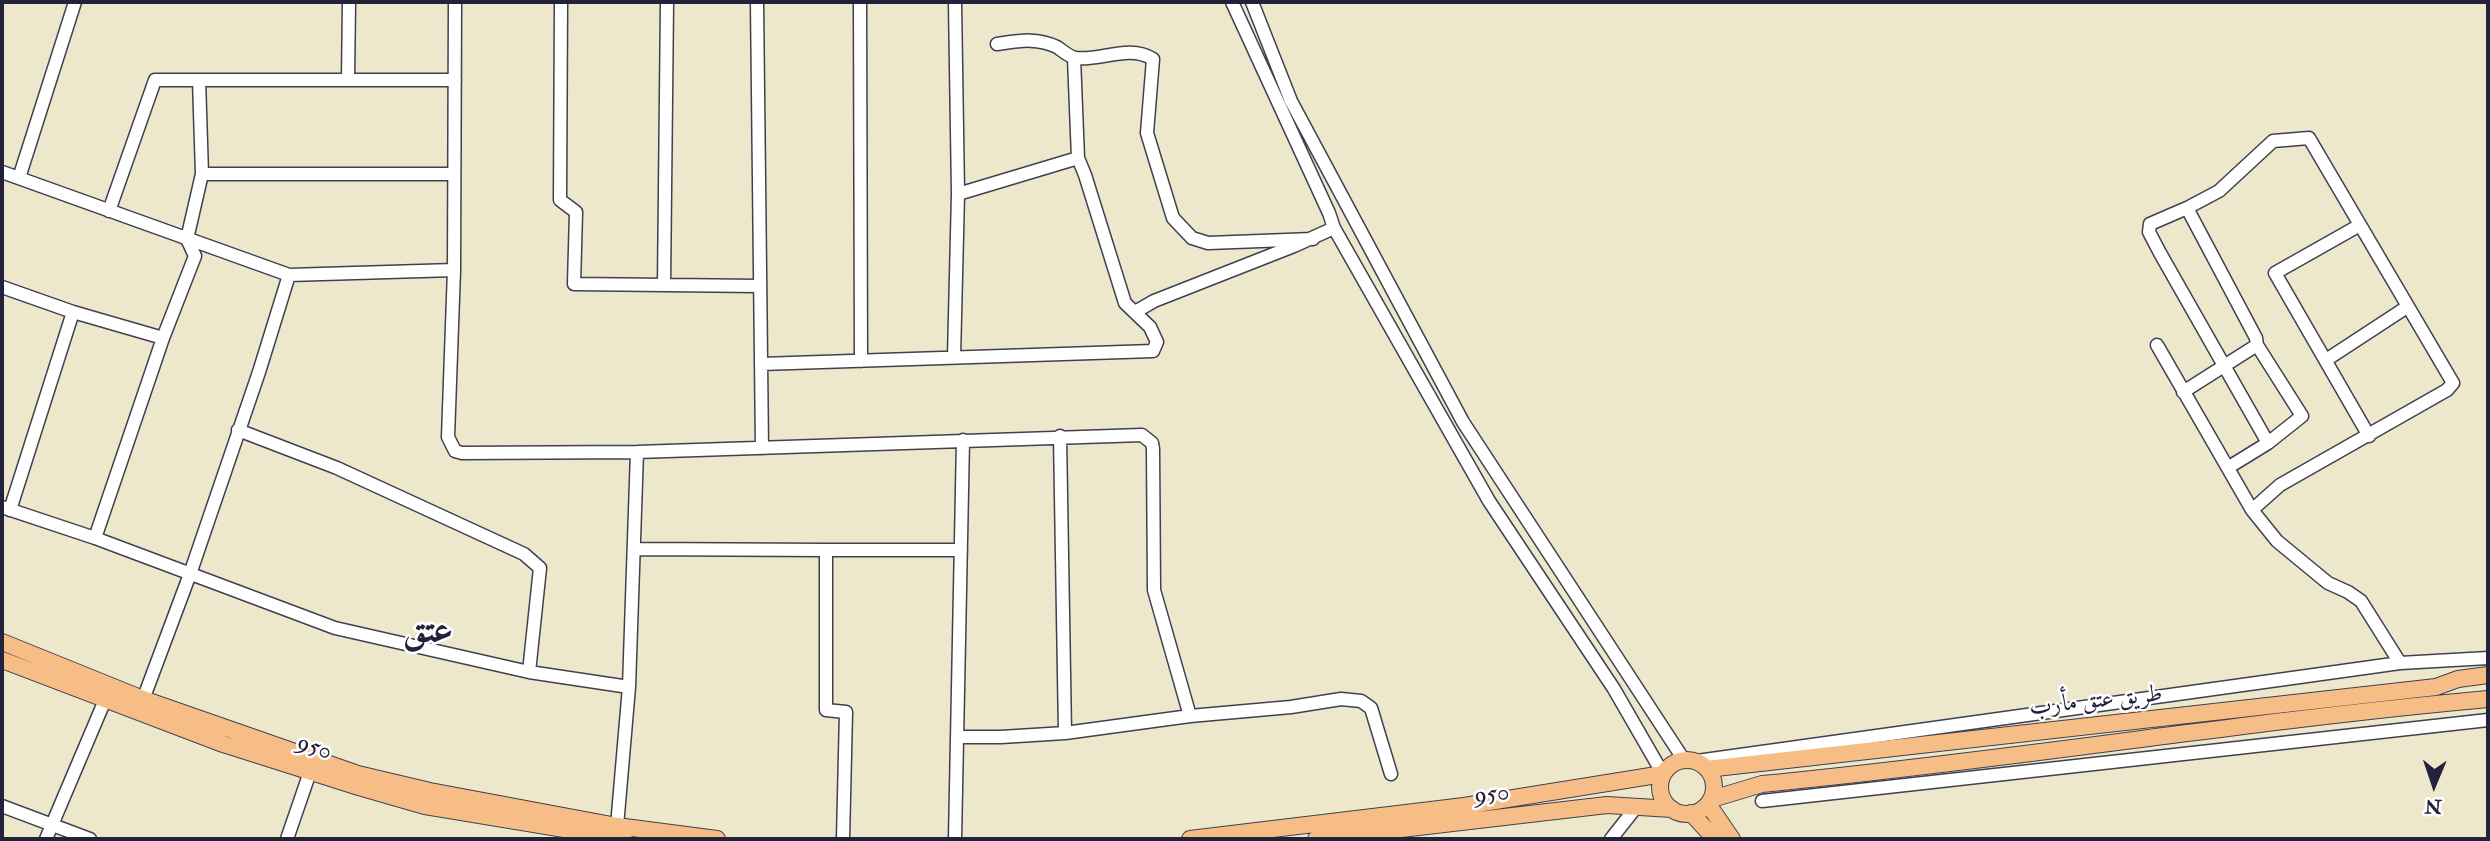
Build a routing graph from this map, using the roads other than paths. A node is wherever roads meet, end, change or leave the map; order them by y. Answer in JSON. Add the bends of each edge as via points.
{"nodes":[{"id":1,"x":75,"y":2,"type":"edge"},
{"id":2,"x":349,"y":2,"type":"edge"},
{"id":3,"x":455,"y":2,"type":"edge"},
{"id":4,"x":561,"y":2,"type":"edge"},
{"id":5,"x":667,"y":2,"type":"edge"},
{"id":6,"x":757,"y":2,"type":"edge"},
{"id":7,"x":860,"y":2,"type":"edge"},
{"id":8,"x":955,"y":2,"type":"edge"},
{"id":9,"x":1232,"y":2,"type":"edge"},
{"id":10,"x":1252,"y":2,"type":"edge"},
{"id":11,"x":997,"y":44,"type":"dead end"},
{"id":12,"x":1074,"y":58,"type":"junction"},
{"id":13,"x":199,"y":80,"type":"junction"},
{"id":14,"x":348,"y":80,"type":"junction"},
{"id":15,"x":455,"y":80,"type":"junction"},
{"id":16,"x":1078,"y":159,"type":"junction"},
{"id":17,"x":2,"y":172,"type":"edge"},
{"id":18,"x":202,"y":174,"type":"junction"},
{"id":19,"x":454,"y":174,"type":"junction"},
{"id":20,"x":19,"y":178,"type":"junction"},
{"id":21,"x":958,"y":194,"type":"junction"},
{"id":22,"x":1347,"y":205,"type":"junction"},
{"id":23,"x":2187,"y":208,"type":"junction"},
{"id":24,"x":109,"y":211,"type":"junction"},
{"id":25,"x":1329,"y":213,"type":"junction"},
{"id":26,"x":2360,"y":225,"type":"junction"},
{"id":27,"x":1334,"y":228,"type":"junction"},
{"id":28,"x":187,"y":239,"type":"junction"},
{"id":29,"x":1313,"y":239,"type":"junction"},
{"id":30,"x":454,"y":270,"type":"junction"},
{"id":31,"x":289,"y":275,"type":"junction"},
{"id":32,"x":664,"y":285,"type":"junction"},
{"id":33,"x":760,"y":286,"type":"junction"},
{"id":34,"x":2,"y":287,"type":"edge"},
{"id":35,"x":2407,"y":307,"type":"junction"},
{"id":36,"x":73,"y":312,"type":"junction"},
{"id":37,"x":1135,"y":312,"type":"junction"},
{"id":38,"x":163,"y":338,"type":"junction"},
{"id":39,"x":2157,"y":345,"type":"dead end"},
{"id":40,"x":2257,"y":345,"type":"junction"},
{"id":41,"x":954,"y":357,"type":"junction"},
{"id":42,"x":2326,"y":360,"type":"junction"},
{"id":43,"x":861,"y":361,"type":"junction"},
{"id":44,"x":761,"y":364,"type":"junction"},
{"id":45,"x":2223,"y":366,"type":"junction"},
{"id":46,"x":2183,"y":392,"type":"junction"},
{"id":47,"x":238,"y":430,"type":"junction"},
{"id":48,"x":1060,"y":436,"type":"junction"},
{"id":49,"x":2369,"y":436,"type":"junction"},
{"id":50,"x":963,"y":440,"type":"junction"},
{"id":51,"x":2268,"y":443,"type":"junction"},
{"id":52,"x":762,"y":448,"type":"junction"},
{"id":53,"x":637,"y":452,"type":"junction"},
{"id":54,"x":2229,"y":467,"type":"junction"},
{"id":55,"x":6,"y":508,"type":"edge"},
{"id":56,"x":2252,"y":510,"type":"junction"},
{"id":57,"x":95,"y":538,"type":"junction"},
{"id":58,"x":635,"y":549,"type":"junction"},
{"id":59,"x":826,"y":550,"type":"junction"},
{"id":60,"x":961,"y":550,"type":"junction"},
{"id":61,"x":190,"y":574,"type":"junction"},
{"id":62,"x":2,"y":642,"type":"edge"},
{"id":63,"x":2488,"y":658,"type":"edge"},
{"id":64,"x":2,"y":660,"type":"edge"},
{"id":65,"x":2447,"y":660,"type":"junction"},
{"id":66,"x":2400,"y":663,"type":"junction"},
{"id":67,"x":529,"y":672,"type":"junction"},
{"id":68,"x":2488,"y":678,"type":"edge"},
{"id":69,"x":2450,"y":681,"type":"junction"},
{"id":70,"x":629,"y":687,"type":"junction"},
{"id":71,"x":2488,"y":699,"type":"edge"},
{"id":72,"x":105,"y":700,"type":"junction"},
{"id":73,"x":141,"y":706,"type":"junction"},
{"id":74,"x":1190,"y":716,"type":"junction"},
{"id":75,"x":2488,"y":720,"type":"edge"},
{"id":76,"x":1065,"y":733,"type":"junction"},
{"id":77,"x":957,"y":737,"type":"junction"},
{"id":78,"x":1696,"y":763,"type":"junction"},
{"id":79,"x":310,"y":772,"type":"junction"},
{"id":80,"x":1391,"y":774,"type":"dead end"},
{"id":81,"x":1663,"y":774,"type":"junction"},
{"id":82,"x":1762,"y":801,"type":"dead end"},
{"id":83,"x":1710,"y":802,"type":"junction"},
{"id":84,"x":2,"y":806,"type":"edge"},
{"id":85,"x":1637,"y":806,"type":"junction"},
{"id":86,"x":1672,"y":809,"type":"junction"},
{"id":87,"x":1691,"y":813,"type":"junction"},
{"id":88,"x":52,"y":825,"type":"junction"},
{"id":89,"x":620,"y":832,"type":"edge"},
{"id":90,"x":1259,"y":835,"type":"edge"},
{"id":91,"x":46,"y":839,"type":"edge"},
{"id":92,"x":90,"y":839,"type":"edge"},
{"id":93,"x":286,"y":839,"type":"edge"},
{"id":94,"x":708,"y":839,"type":"edge"},
{"id":95,"x":718,"y":839,"type":"edge"},
{"id":96,"x":843,"y":839,"type":"edge"},
{"id":97,"x":955,"y":839,"type":"edge"},
{"id":98,"x":1190,"y":839,"type":"edge"},
{"id":99,"x":1317,"y":839,"type":"edge"},
{"id":100,"x":1611,"y":839,"type":"edge"},
{"id":101,"x":1715,"y":839,"type":"edge"},
{"id":102,"x":1732,"y":839,"type":"edge"}],
"edges":[{"from":1,"to":20,"type":"street"},
{"from":2,"to":14,"type":"street"},
{"from":3,"to":15,"type":"street"},
{"from":4,"to":32,"type":"street","via":[[560,200],[576,212],[574,284]]},
{"from":5,"to":32,"type":"street"},
{"from":6,"to":33,"type":"street"},
{"from":7,"to":43,"type":"street"},
{"from":8,"to":21,"type":"street"},
{"from":9,"to":25,"type":"street"},
{"from":10,"to":22,"type":"street","via":[[1291,101]]},
{"from":11,"to":12,"type":"street","via":[[1031,39]]},
{"from":12,"to":16,"type":"street"},
{"from":12,"to":29,"type":"street","via":[[1125,53],[1153,59],[1147,133],[1173,218],[1192,238],[1208,243]]},
{"from":13,"to":14,"type":"street"},
{"from":13,"to":18,"type":"street"},
{"from":13,"to":24,"type":"street","via":[[155,80]]},
{"from":14,"to":15,"type":"street"},
{"from":15,"to":19,"type":"street"},
{"from":16,"to":21,"type":"street"},
{"from":16,"to":37,"type":"street","via":[[1125,303]]},
{"from":17,"to":20,"type":"street"},
{"from":18,"to":19,"type":"street"},
{"from":18,"to":28,"type":"street"},
{"from":19,"to":30,"type":"street"},
{"from":20,"to":24,"type":"street"},
{"from":21,"to":41,"type":"street"},
{"from":22,"to":25,"type":"street"},
{"from":22,"to":78,"type":"street","via":[[1463,422]]},
{"from":23,"to":26,"type":"street","via":[[2219,191],[2273,141],[2309,138]]},
{"from":23,"to":40,"type":"street"},
{"from":23,"to":45,"type":"street","via":[[2150,224],[2150,232]]},
{"from":24,"to":28,"type":"street"},
{"from":25,"to":27,"type":"street"},
{"from":26,"to":35,"type":"street"},
{"from":26,"to":42,"type":"street","via":[[2275,273]]},
{"from":27,"to":29,"type":"street"},
{"from":27,"to":81,"type":"street","via":[[1489,501],[1614,689]]},
{"from":28,"to":31,"type":"street"},
{"from":28,"to":38,"type":"street","via":[[195,256]]},
{"from":29,"to":37,"type":"street"},
{"from":30,"to":31,"type":"street"},
{"from":30,"to":53,"type":"street","via":[[448,438],[455,451]]},
{"from":31,"to":47,"type":"street"},
{"from":32,"to":33,"type":"street"},
{"from":33,"to":44,"type":"street"},
{"from":34,"to":36,"type":"street"},
{"from":35,"to":42,"type":"street"},
{"from":35,"to":49,"type":"street","via":[[2453,383]]},
{"from":36,"to":38,"type":"street"},
{"from":36,"to":55,"type":"street"},
{"from":37,"to":41,"type":"street","via":[[1157,342],[1153,351]]},
{"from":38,"to":57,"type":"street"},
{"from":39,"to":46,"type":"street"},
{"from":40,"to":45,"type":"street"},
{"from":40,"to":51,"type":"street","via":[[2302,416]]},
{"from":41,"to":43,"type":"street"},
{"from":42,"to":49,"type":"street"},
{"from":43,"to":44,"type":"street"},
{"from":44,"to":52,"type":"street"},
{"from":45,"to":46,"type":"street"},
{"from":45,"to":51,"type":"street"},
{"from":46,"to":54,"type":"street"},
{"from":47,"to":61,"type":"street"},
{"from":47,"to":67,"type":"street","via":[[337,468],[534,561],[540,568]]},
{"from":48,"to":50,"type":"street"},
{"from":48,"to":74,"type":"street","via":[[1142,435],[1152,443],[1154,590]]},
{"from":48,"to":76,"type":"street"},
{"from":49,"to":56,"type":"street","via":[[2280,485]]},
{"from":50,"to":52,"type":"street"},
{"from":50,"to":60,"type":"street"},
{"from":51,"to":54,"type":"street"},
{"from":52,"to":53,"type":"street"},
{"from":53,"to":58,"type":"street"},
{"from":54,"to":56,"type":"street"},
{"from":55,"to":57,"type":"street"},
{"from":56,"to":66,"type":"street","via":[[2277,541],[2328,583],[2361,601]]},
{"from":57,"to":61,"type":"street"},
{"from":58,"to":59,"type":"street"},
{"from":58,"to":70,"type":"street"},
{"from":59,"to":60,"type":"street"},
{"from":59,"to":96,"type":"street","via":[[826,710],[846,712]]},
{"from":60,"to":77,"type":"street"},
{"from":61,"to":67,"type":"street","via":[[335,628]]},
{"from":61,"to":73,"type":"street"},
{"from":62,"to":73,"type":"main road","number":"950"},
{"from":63,"to":65,"type":"street"},
{"from":64,"to":72,"type":"main road","name":"950","number":"950"},
{"from":65,"to":66,"type":"street"},
{"from":65,"to":69,"type":"street"},
{"from":66,"to":78,"type":"street"},
{"from":67,"to":70,"type":"street"},
{"from":68,"to":69,"type":"main road","name":"طريق عتق مأرب"},
{"from":69,"to":78,"type":"main road","name":"طريق عتق مأرب","via":[[2436,687]]},
{"from":70,"to":89,"type":"street"},
{"from":71,"to":83,"type":"main road","name":"طريق عتق مأرب","via":[[1762,784]]},
{"from":72,"to":73,"type":"main road","name":"950","number":"950"},
{"from":72,"to":88,"type":"street"},
{"from":73,"to":79,"type":"main road","name":"950","number":"950","via":[[223,744]]},
{"from":73,"to":89,"type":"main road","number":"950","via":[[358,774]]},
{"from":74,"to":76,"type":"street"},
{"from":74,"to":80,"type":"street","via":[[1341,699],[1361,701],[1371,708]]},
{"from":75,"to":82,"type":"street"},
{"from":76,"to":77,"type":"street"},
{"from":77,"to":97,"type":"street"},
{"from":78,"to":81,"type":"main road","via":[[1672,765]]},
{"from":78,"to":83,"type":"main road","via":[[1714,786]]},
{"from":79,"to":89,"type":"main road","name":"950","number":"950","via":[[425,806]]},
{"from":79,"to":93,"type":"street"},
{"from":81,"to":86,"type":"main road","via":[[1661,793]]},
{"from":81,"to":90,"type":"main road","number":"950"},
{"from":83,"to":87,"type":"main road"},
{"from":83,"to":102,"type":"main road"},
{"from":84,"to":88,"type":"street"},
{"from":85,"to":86,"type":"main road","name":"950","number":"950"},
{"from":85,"to":99,"type":"main road","name":"950","number":"950","via":[[1607,805]]},
{"from":85,"to":100,"type":"street"},
{"from":86,"to":87,"type":"main road"},
{"from":87,"to":101,"type":"main road"},
{"from":88,"to":91,"type":"street"},
{"from":88,"to":92,"type":"street"},
{"from":89,"to":94,"type":"main road","number":"950"},
{"from":90,"to":98,"type":"main road","number":"950"},
{"from":94,"to":95,"type":"main road","number":"950"}]}
